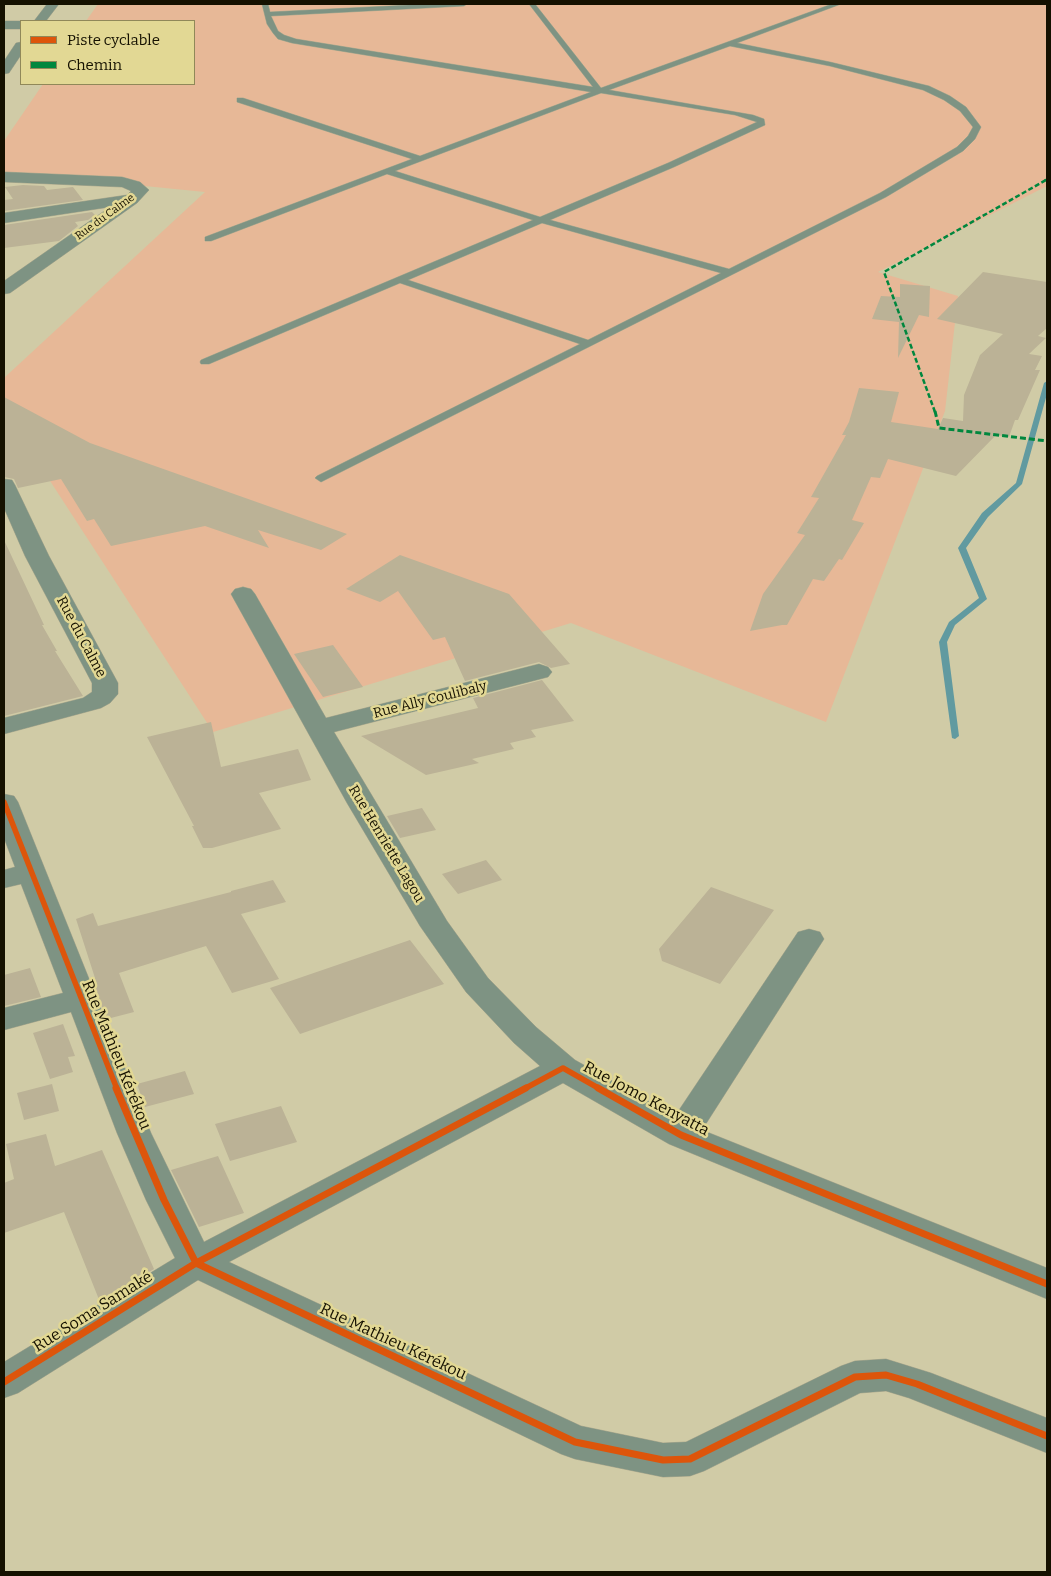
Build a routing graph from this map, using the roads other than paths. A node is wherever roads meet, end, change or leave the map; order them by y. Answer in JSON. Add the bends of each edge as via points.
{"nodes":[{"id":1,"x":53,"y":4,"type":"edge"},
{"id":2,"x":265,"y":4,"type":"edge"},
{"id":3,"x":464,"y":4,"type":"edge"},
{"id":4,"x":532,"y":4,"type":"edge"},
{"id":5,"x":838,"y":4,"type":"edge"},
{"id":6,"x":268,"y":14,"type":"junction"},
{"id":7,"x":41,"y":20,"type":"edge"},
{"id":8,"x":4,"y":25,"type":"edge"},
{"id":9,"x":20,"y":25,"type":"edge"},
{"id":10,"x":730,"y":44,"type":"junction"},
{"id":11,"x":20,"y":47,"type":"edge"},
{"id":12,"x":4,"y":70,"type":"edge"},
{"id":13,"x":600,"y":90,"type":"junction"},
{"id":14,"x":240,"y":100,"type":"dead end"},
{"id":15,"x":421,"y":159,"type":"junction"},
{"id":16,"x":386,"y":171,"type":"junction"},
{"id":17,"x":7,"y":178,"type":"edge"},
{"id":18,"x":131,"y":200,"type":"junction"},
{"id":19,"x":4,"y":218,"type":"edge"},
{"id":20,"x":541,"y":220,"type":"junction"},
{"id":21,"x":208,"y":239,"type":"dead end"},
{"id":22,"x":730,"y":272,"type":"junction"},
{"id":23,"x":400,"y":280,"type":"junction"},
{"id":24,"x":4,"y":289,"type":"edge"},
{"id":25,"x":588,"y":343,"type":"junction"},
{"id":26,"x":204,"y":362,"type":"dead end"},
{"id":27,"x":322,"y":478,"type":"dead end"},
{"id":28,"x":4,"y":485,"type":"edge"},
{"id":29,"x":244,"y":594,"type":"dead end"},
{"id":30,"x":539,"y":672,"type":"dead end"},
{"id":31,"x":4,"y":726,"type":"edge"},
{"id":32,"x":320,"y":728,"type":"junction"},
{"id":33,"x":4,"y":802,"type":"edge"},
{"id":34,"x":18,"y":875,"type":"edge"},
{"id":35,"x":809,"y":939,"type":"dead end"},
{"id":36,"x":80,"y":999,"type":"junction"},
{"id":37,"x":4,"y":1019,"type":"edge"},
{"id":38,"x":563,"y":1068,"type":"junction"},
{"id":39,"x":681,"y":1136,"type":"junction"},
{"id":40,"x":196,"y":1264,"type":"junction"},
{"id":41,"x":1047,"y":1284,"type":"edge"},
{"id":42,"x":4,"y":1382,"type":"edge"},
{"id":43,"x":1047,"y":1436,"type":"edge"}],
"edges":[{"from":1,"to":7,"type":"street"},
{"from":2,"to":6,"type":"lane"},
{"from":3,"to":6,"type":"lane"},
{"from":4,"to":13,"type":"lane"},
{"from":5,"to":10,"type":"lane"},
{"from":6,"to":13,"type":"lane","via":[[275,32],[295,41]]},
{"from":8,"to":9,"type":"street"},
{"from":10,"to":13,"type":"lane"},
{"from":10,"to":22,"type":"lane","via":[[926,88],[963,109],[977,127],[960,149],[934,165]]},
{"from":11,"to":12,"type":"street"},
{"from":13,"to":15,"type":"lane"},
{"from":13,"to":20,"type":"lane","via":[[735,113],[753,117],[762,123]]},
{"from":14,"to":15,"type":"lane"},
{"from":15,"to":16,"type":"lane"},
{"from":16,"to":20,"type":"lane"},
{"from":16,"to":21,"type":"lane"},
{"from":17,"to":18,"type":"street","name":"Rue du Calme","via":[[122,182],[141,190]]},
{"from":18,"to":19,"type":"street"},
{"from":18,"to":24,"type":"street","name":"Rue du Calme"},
{"from":20,"to":22,"type":"lane"},
{"from":20,"to":23,"type":"lane"},
{"from":22,"to":25,"type":"lane"},
{"from":23,"to":25,"type":"lane"},
{"from":23,"to":26,"type":"lane"},
{"from":25,"to":27,"type":"lane"},
{"from":28,"to":31,"type":"street","name":"Rue du Calme","via":[[37,556],[105,683],[105,694],[92,702]]},
{"from":29,"to":32,"type":"street","name":"Rue Henriette Lagou"},
{"from":30,"to":32,"type":"street","name":"Rue Ally Coulibaly"},
{"from":32,"to":38,"type":"street","name":"Rue Henriette Lagou","via":[[361,804],[441,934],[478,985]]},
{"from":33,"to":34,"type":"street","name":"Rue Mathieu Kérékou"},
{"from":34,"to":36,"type":"street","name":"Rue Mathieu Kérékou"},
{"from":35,"to":39,"type":"street"},
{"from":36,"to":37,"type":"street"},
{"from":36,"to":40,"type":"street","name":"Rue Mathieu Kérékou","via":[[134,1132]]},
{"from":38,"to":39,"type":"street","name":"Rue Jomo Kenyatta"},
{"from":38,"to":40,"type":"street","name":"Rue Jomo Kenyatta"},
{"from":39,"to":41,"type":"street","name":"Rue Jomo Kenyatta"},
{"from":40,"to":42,"type":"street","name":"Rue Soma Samaké"},
{"from":40,"to":43,"type":"street","name":"Rue Mathieu Kérékou","via":[[575,1442],[663,1460],[690,1459],[855,1377],[886,1375],[917,1384]]}]}
